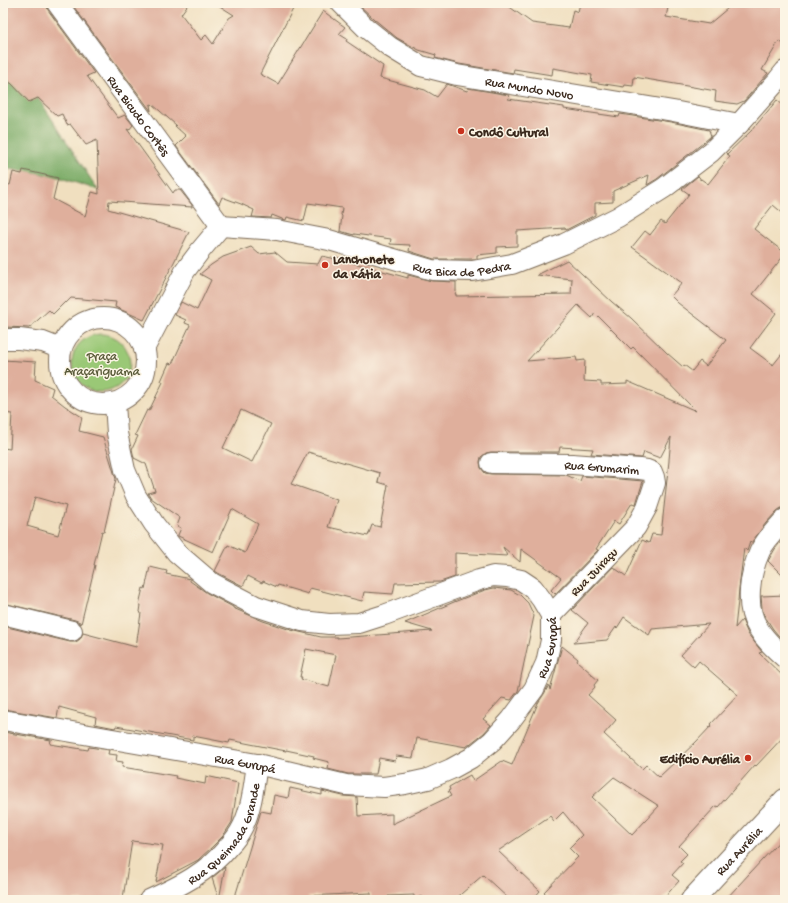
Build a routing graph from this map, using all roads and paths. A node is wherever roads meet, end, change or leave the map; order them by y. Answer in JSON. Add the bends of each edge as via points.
{"nodes":[{"id":1,"x":57,"y":3,"type":"edge"},
{"id":2,"x":341,"y":3,"type":"edge"},
{"id":3,"x":785,"y":71,"type":"edge"},
{"id":4,"x":738,"y":124,"type":"junction"},
{"id":5,"x":221,"y":226,"type":"junction"},
{"id":6,"x":3,"y":339,"type":"edge"},
{"id":7,"x":61,"y":349,"type":"junction"},
{"id":8,"x":144,"y":349,"type":"junction"},
{"id":9,"x":115,"y":402,"type":"junction"},
{"id":10,"x":492,"y":463,"type":"dead end"},
{"id":11,"x":785,"y":519,"type":"edge"},
{"id":12,"x":636,"y":527,"type":"joint"},
{"id":13,"x":3,"y":614,"type":"edge"},
{"id":14,"x":551,"y":615,"type":"junction"},
{"id":15,"x":72,"y":631,"type":"dead end"},
{"id":16,"x":785,"y":658,"type":"edge"},
{"id":17,"x":3,"y":720,"type":"edge"},
{"id":18,"x":257,"y":764,"type":"junction"},
{"id":19,"x":785,"y":800,"type":"edge"},
{"id":20,"x":149,"y":900,"type":"edge"},
{"id":21,"x":692,"y":900,"type":"edge"}],
"edges":[{"from":1,"to":5,"type":"street","name":"Rua Bicudo Cortês"},
{"from":2,"to":4,"type":"street","name":"Rua Mundo Novo","via":[[390,47],[421,66],[457,75]]},
{"from":3,"to":4,"type":"street","name":"Rua Bica de Pedra"},
{"from":4,"to":5,"type":"street","name":"Rua Bica de Pedra","via":[[710,152],[664,188],[618,217],[564,244],[512,264],[472,271],[432,270],[329,240],[277,230]]},
{"from":5,"to":8,"type":"street","via":[[185,271]]},
{"from":6,"to":7,"type":"street","via":[[43,342]]},
{"from":7,"to":8,"type":"street","via":[[68,335],[80,324],[94,318],[110,318],[125,324],[137,334]]},
{"from":7,"to":9,"type":"street","via":[[62,375],[68,387],[89,402]]},
{"from":8,"to":9,"type":"street","via":[[144,376],[127,397]]},
{"from":9,"to":14,"type":"street","name":"Rua Gurupá","via":[[117,433],[125,470],[136,496],[154,524],[177,553],[212,583],[256,606],[302,621],[330,624],[359,623],[494,576],[521,580],[533,588]]},
{"from":10,"to":12,"type":"street","name":"Rua Grumarim","via":[[572,464],[652,472],[655,483],[647,507]]},
{"from":11,"to":16,"type":"street","via":[[761,550],[752,576],[749,596],[757,628]]},
{"from":12,"to":14,"type":"street","name":"Rua Juiraçu"},
{"from":13,"to":15,"type":"street"},
{"from":14,"to":18,"type":"street","name":"Rua Gurupá","via":[[551,640],[546,663],[534,689],[512,720],[492,740],[471,758],[450,769],[428,779],[384,787],[346,785]]},
{"from":17,"to":18,"type":"street","name":"Rua Gurupá"},
{"from":18,"to":20,"type":"street","name":"Rua Queimada Grande","via":[[244,825],[238,835],[210,866]]},
{"from":19,"to":21,"type":"street","name":"Rua Aurélia"}]}
